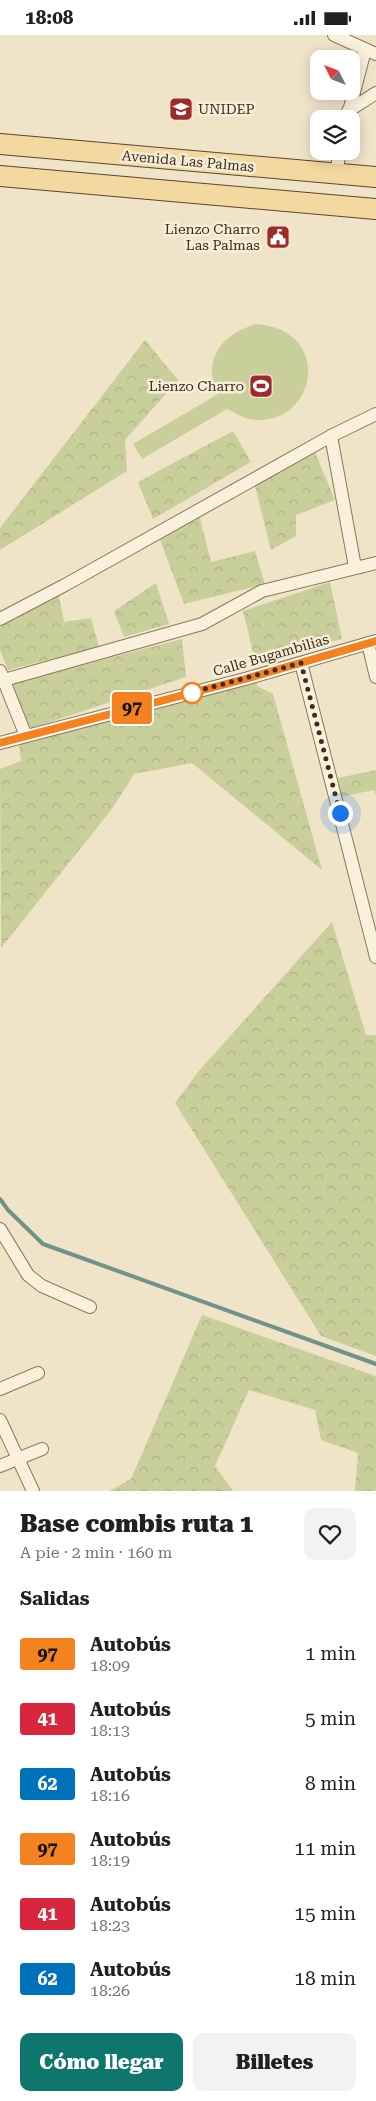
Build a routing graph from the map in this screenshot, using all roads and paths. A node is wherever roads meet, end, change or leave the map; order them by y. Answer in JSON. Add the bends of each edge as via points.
{"nodes":[{"id":1,"x":334,"y":35,"type":"edge"},
{"id":2,"x":370,"y":52,"type":"edge"},
{"id":3,"x":376,"y":93,"type":"edge"},
{"id":4,"x":350,"y":110,"type":"edge"},
{"id":5,"x":354,"y":110,"type":"edge"},
{"id":6,"x":0,"y":144,"type":"edge"},
{"id":7,"x":338,"y":160,"type":"edge"},
{"id":8,"x":336,"y":173,"type":"junction"},
{"id":9,"x":0,"y":176,"type":"edge"},
{"id":10,"x":376,"y":177,"type":"edge"},
{"id":11,"x":376,"y":209,"type":"edge"},
{"id":12,"x":376,"y":414,"type":"edge"},
{"id":13,"x":331,"y":436,"type":"junction"},
{"id":14,"x":376,"y":563,"type":"edge"},
{"id":15,"x":355,"y":567,"type":"junction"},
{"id":16,"x":0,"y":619,"type":"edge"},
{"id":17,"x":372,"y":642,"type":"edge"},
{"id":18,"x":301,"y":663,"type":"junction"},
{"id":19,"x":2,"y":675,"type":"edge"},
{"id":20,"x":376,"y":677,"type":"edge"},
{"id":21,"x":26,"y":736,"type":"junction"},
{"id":22,"x":0,"y":743,"type":"edge"},
{"id":23,"x":375,"y":944,"type":"edge"},
{"id":24,"x":376,"y":957,"type":"edge"},
{"id":25,"x":0,"y":1229,"type":"edge"},
{"id":26,"x":90,"y":1307,"type":"dead end"},
{"id":27,"x":38,"y":1373,"type":"dead end"},
{"id":28,"x":0,"y":1389,"type":"edge"},
{"id":29,"x":0,"y":1421,"type":"edge"},
{"id":30,"x":42,"y":1449,"type":"dead end"},
{"id":31,"x":18,"y":1459,"type":"junction"},
{"id":32,"x":0,"y":1466,"type":"edge"},
{"id":33,"x":33,"y":1491,"type":"edge"}],
"edges":[{"from":1,"to":2,"type":"street"},
{"from":2,"to":4,"type":"street"},
{"from":3,"to":5,"type":"street"},
{"from":6,"to":8,"type":"main road","name":"Avenida Las Palmas"},
{"from":7,"to":8,"type":"street"},
{"from":8,"to":10,"type":"main road","name":"Avenida Las Palmas"},
{"from":9,"to":11,"type":"main road"},
{"from":12,"to":13,"type":"street"},
{"from":13,"to":15,"type":"street"},
{"from":13,"to":16,"type":"street"},
{"from":14,"to":15,"type":"street"},
{"from":15,"to":19,"type":"street","via":[[262,591],[202,624]]},
{"from":17,"to":18,"type":"street","name":"Calle Bugambilias"},
{"from":17,"to":20,"type":"street"},
{"from":18,"to":21,"type":"street","name":"Calle Bugambilias"},
{"from":18,"to":23,"type":"street"},
{"from":19,"to":21,"type":"street"},
{"from":21,"to":22,"type":"street","name":"Calle Bugambilias"},
{"from":23,"to":24,"type":"street"},
{"from":25,"to":26,"type":"street","via":[[28,1275],[42,1286]]},
{"from":27,"to":28,"type":"street"},
{"from":29,"to":31,"type":"street"},
{"from":30,"to":31,"type":"street"},
{"from":31,"to":32,"type":"street"},
{"from":31,"to":33,"type":"street"}]}
